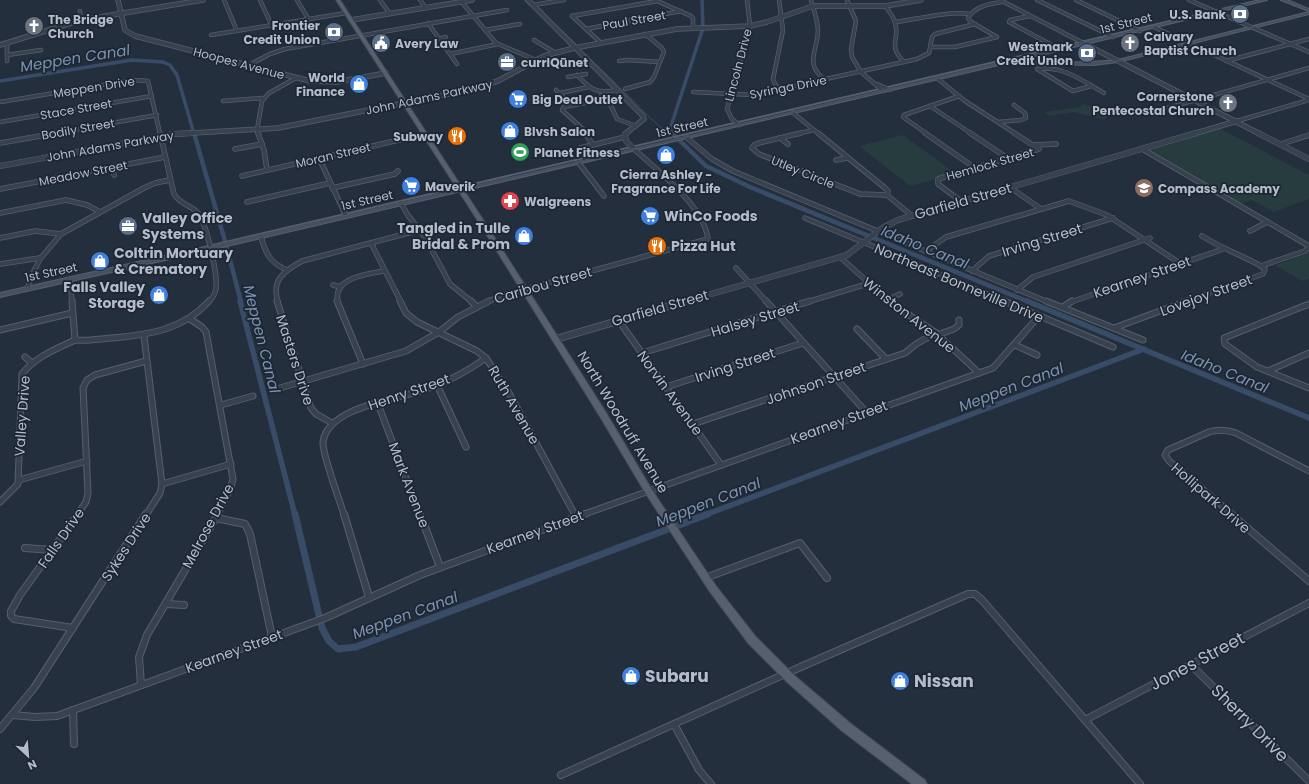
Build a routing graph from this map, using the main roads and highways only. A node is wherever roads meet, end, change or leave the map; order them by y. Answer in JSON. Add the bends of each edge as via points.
{"nodes":[{"id":1,"x":338,"y":0,"type":"edge"},
{"id":2,"x":1265,"y":0,"type":"edge"},
{"id":3,"x":1284,"y":0,"type":"edge"},
{"id":4,"x":1309,"y":12,"type":"edge"},
{"id":5,"x":1061,"y":50,"type":"junction"},
{"id":6,"x":1021,"y":59,"type":"junction"},
{"id":7,"x":1031,"y":62,"type":"junction"},
{"id":8,"x":972,"y":71,"type":"junction"},
{"id":9,"x":460,"y":189,"type":"junction"},
{"id":10,"x":0,"y":295,"type":"edge"},
{"id":11,"x":921,"y":784,"type":"edge"}],
"edges":[{"from":1,"to":9,"type":"main road","name":"North Woodruff Avenue"},
{"from":2,"to":5,"type":"main road","name":"1st Street"},
{"from":3,"to":4,"type":"main road"},
{"from":4,"to":7,"type":"main road","via":[[1118,61],[1093,64]]},
{"from":5,"to":6,"type":"main road","name":"1st Street"},
{"from":5,"to":7,"type":"main road","name":"1st Street"},
{"from":6,"to":7,"type":"main road"},
{"from":6,"to":8,"type":"main road","name":"1st Street"},
{"from":7,"to":8,"type":"main road","name":"1st Street"},
{"from":8,"to":9,"type":"main road","name":"1st Street"},
{"from":9,"to":10,"type":"main road","name":"1st Street"},
{"from":9,"to":11,"type":"main road","name":"North Woodruff Avenue","via":[[672,528],[705,578],[752,640],[846,727]]}]}
